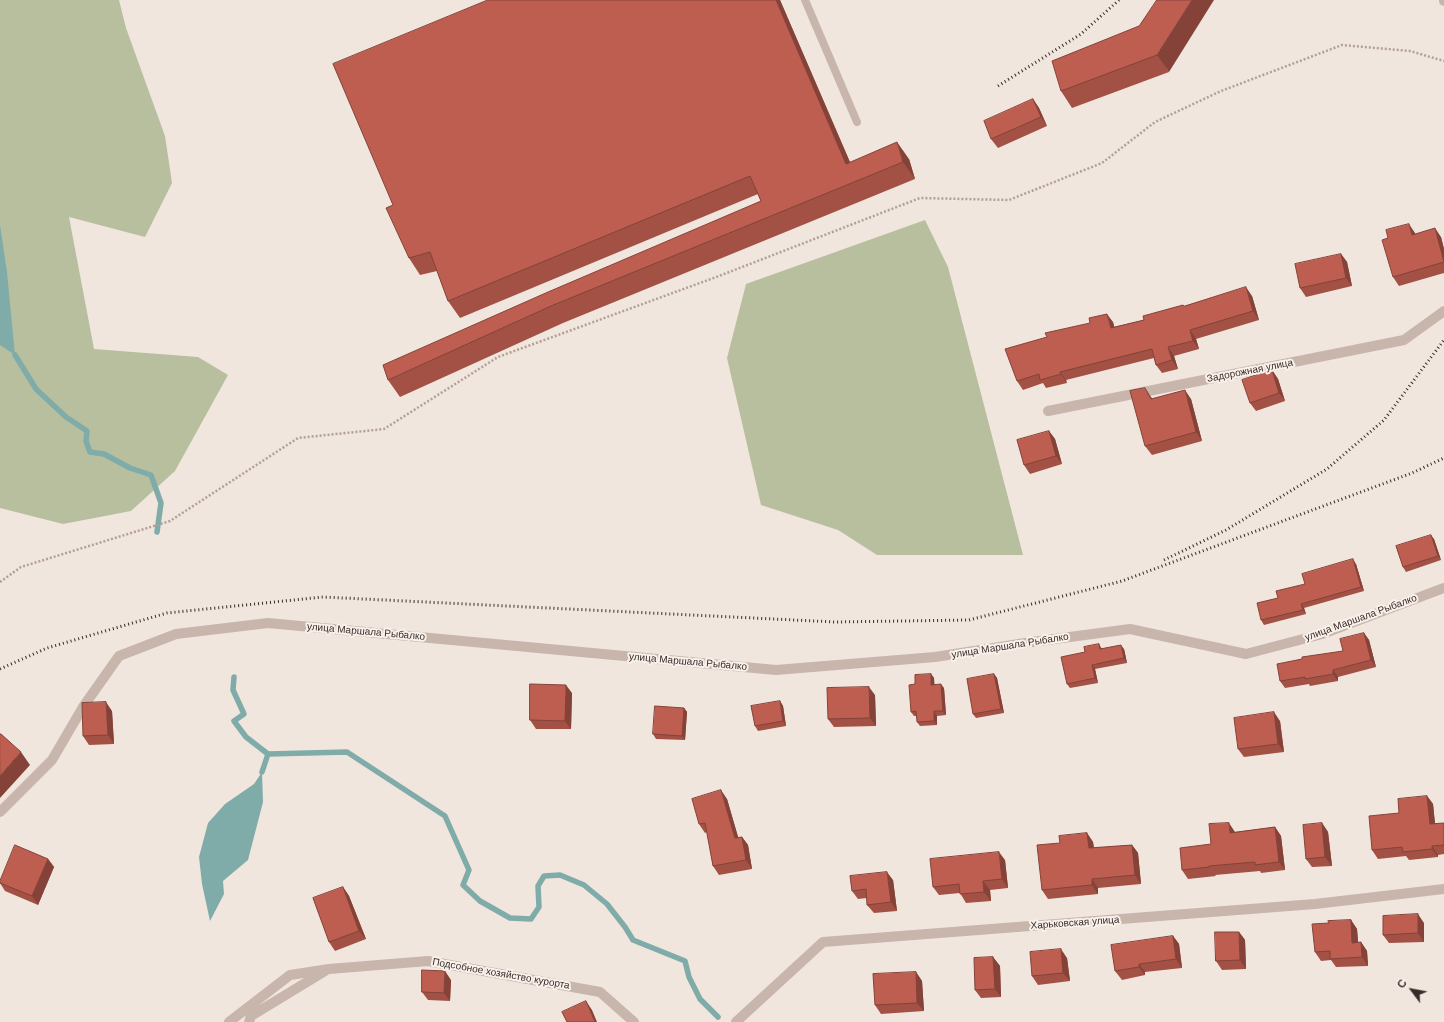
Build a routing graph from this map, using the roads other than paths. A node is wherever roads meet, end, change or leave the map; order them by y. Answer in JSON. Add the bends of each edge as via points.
{"nodes":[{"id":1,"x":805,"y":0,"type":"edge"},
{"id":2,"x":857,"y":122,"type":"dead end"},
{"id":3,"x":1444,"y":311,"type":"edge"},
{"id":4,"x":1048,"y":411,"type":"dead end"},
{"id":5,"x":1444,"y":588,"type":"edge"},
{"id":6,"x":0,"y":812,"type":"edge"},
{"id":7,"x":1444,"y":889,"type":"edge"},
{"id":8,"x":328,"y":969,"type":"junction"},
{"id":9,"x":230,"y":1022,"type":"edge"},
{"id":10,"x":249,"y":1022,"type":"edge"},
{"id":11,"x":634,"y":1022,"type":"edge"},
{"id":12,"x":736,"y":1022,"type":"edge"}],
"edges":[{"from":1,"to":2,"type":"lane"},
{"from":3,"to":4,"type":"street","name":"Задорожная улица","via":[[1404,340]]},
{"from":5,"to":6,"type":"street","name":"улица Маршала Рыбалко","via":[[1322,634],[1246,654],[1130,629],[935,658],[776,670],[268,623],[176,634],[120,656],[83,707],[52,760]]},
{"from":7,"to":12,"type":"street","name":"Харьковская улица","via":[[1315,904],[823,942]]},
{"from":8,"to":9,"type":"street","name":"Подсобное хозяйство курорта","via":[[290,975]]},
{"from":8,"to":10,"type":"street","via":[[250,1016]]},
{"from":8,"to":11,"type":"street","name":"Подсобное хозяйство курорта","via":[[428,961],[600,992]]}]}
